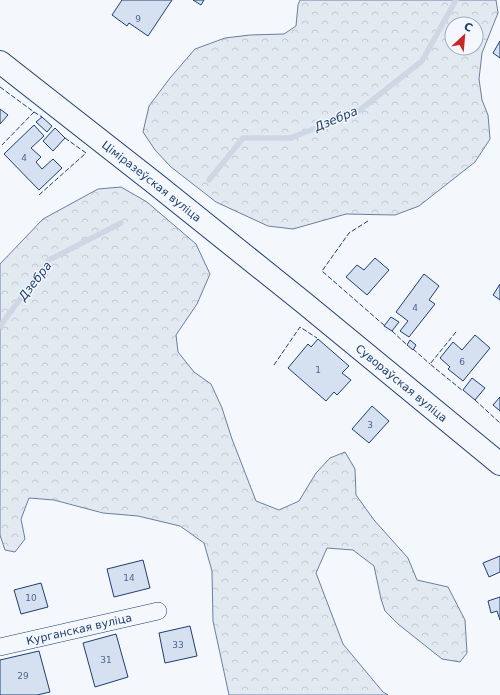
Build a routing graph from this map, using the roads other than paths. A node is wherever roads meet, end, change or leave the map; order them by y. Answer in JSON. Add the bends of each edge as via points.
{"nodes":[{"id":1,"x":0,"y":62,"type":"edge"},
{"id":2,"x":303,"y":302,"type":"joint"},
{"id":3,"x":500,"y":464,"type":"edge"},
{"id":4,"x":158,"y":611,"type":"dead end"},
{"id":5,"x":0,"y":647,"type":"edge"}],
"edges":[{"from":1,"to":2,"type":"main road","name":"Ціміразеўская вуліца"},
{"from":2,"to":3,"type":"main road","name":"Сувораўская вуліца"},
{"from":4,"to":5,"type":"street","name":"Курганская вуліца"}]}
